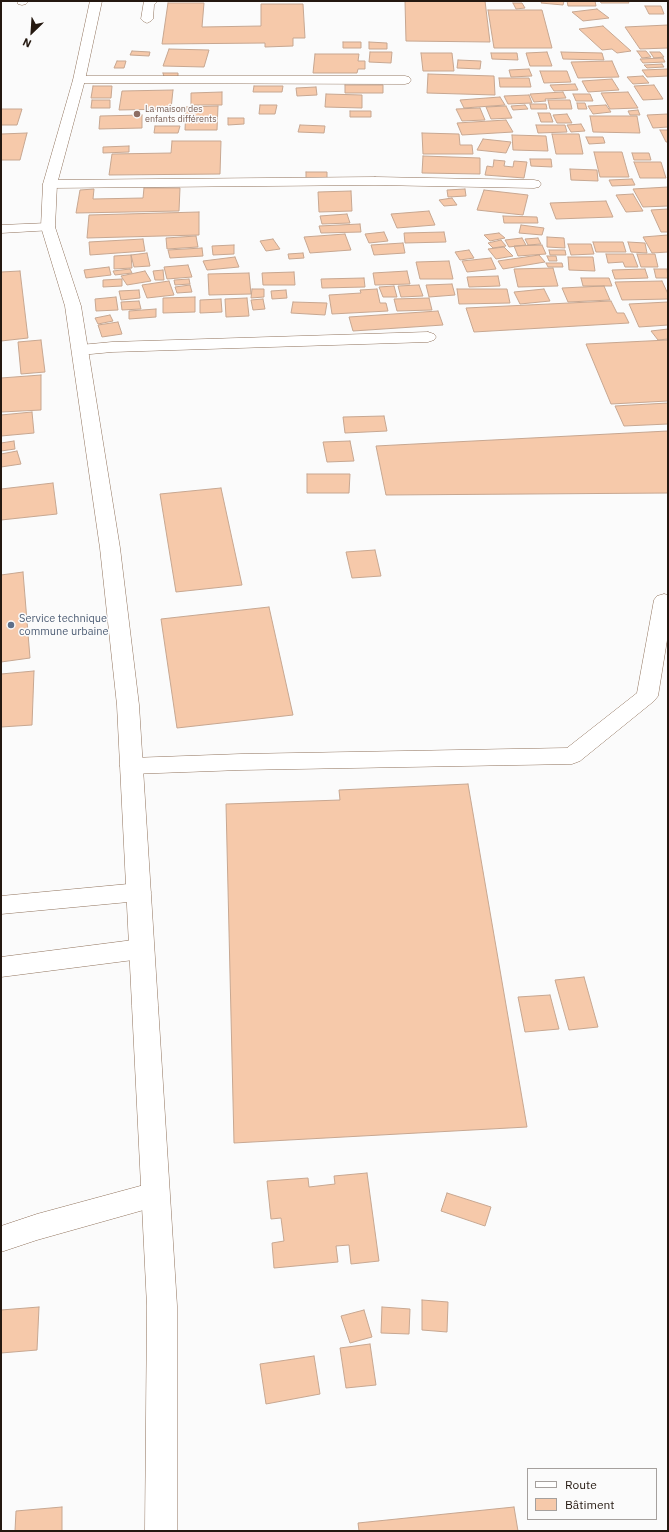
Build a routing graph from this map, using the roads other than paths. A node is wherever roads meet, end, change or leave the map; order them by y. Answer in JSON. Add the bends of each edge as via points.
{"nodes":[{"id":1,"x":96,"y":1,"type":"edge"},
{"id":2,"x":152,"y":1,"type":"edge"},
{"id":3,"x":147,"y":19,"type":"dead end"},
{"id":4,"x":79,"y":80,"type":"junction"},
{"id":5,"x":405,"y":80,"type":"dead end"},
{"id":6,"x":50,"y":184,"type":"junction"},
{"id":7,"x":534,"y":184,"type":"dead end"},
{"id":8,"x":48,"y":228,"type":"junction"},
{"id":9,"x":1,"y":229,"type":"edge"},
{"id":10,"x":428,"y":337,"type":"dead end"},
{"id":11,"x":80,"y":350,"type":"junction"},
{"id":12,"x":664,"y":600,"type":"dead end"},
{"id":13,"x":131,"y":766,"type":"junction"},
{"id":14,"x":139,"y":892,"type":"junction"},
{"id":15,"x":1,"y":905,"type":"edge"},
{"id":16,"x":141,"y":949,"type":"junction"},
{"id":17,"x":1,"y":967,"type":"edge"},
{"id":18,"x":155,"y":1195,"type":"junction"},
{"id":19,"x":1,"y":1239,"type":"edge"},
{"id":20,"x":161,"y":1531,"type":"edge"}],
"edges":[{"from":1,"to":4,"type":"main road"},
{"from":2,"to":3,"type":"main road","via":[[148,3]]},
{"from":4,"to":5,"type":"main road"},
{"from":4,"to":6,"type":"main road"},
{"from":6,"to":7,"type":"main road","via":[[375,181]]},
{"from":6,"to":8,"type":"main road"},
{"from":8,"to":9,"type":"main road"},
{"from":8,"to":11,"type":"main road","via":[[73,306]]},
{"from":10,"to":11,"type":"main road"},
{"from":11,"to":13,"type":"main road","via":[[110,548],[128,704]]},
{"from":12,"to":13,"type":"main road","via":[[647,696],[572,756]]},
{"from":13,"to":14,"type":"main road"},
{"from":14,"to":15,"type":"main road"},
{"from":14,"to":16,"type":"main road"},
{"from":16,"to":17,"type":"main road"},
{"from":16,"to":18,"type":"main road"},
{"from":18,"to":19,"type":"main road"},
{"from":18,"to":20,"type":"main road","via":[[162,1306]]}]}
